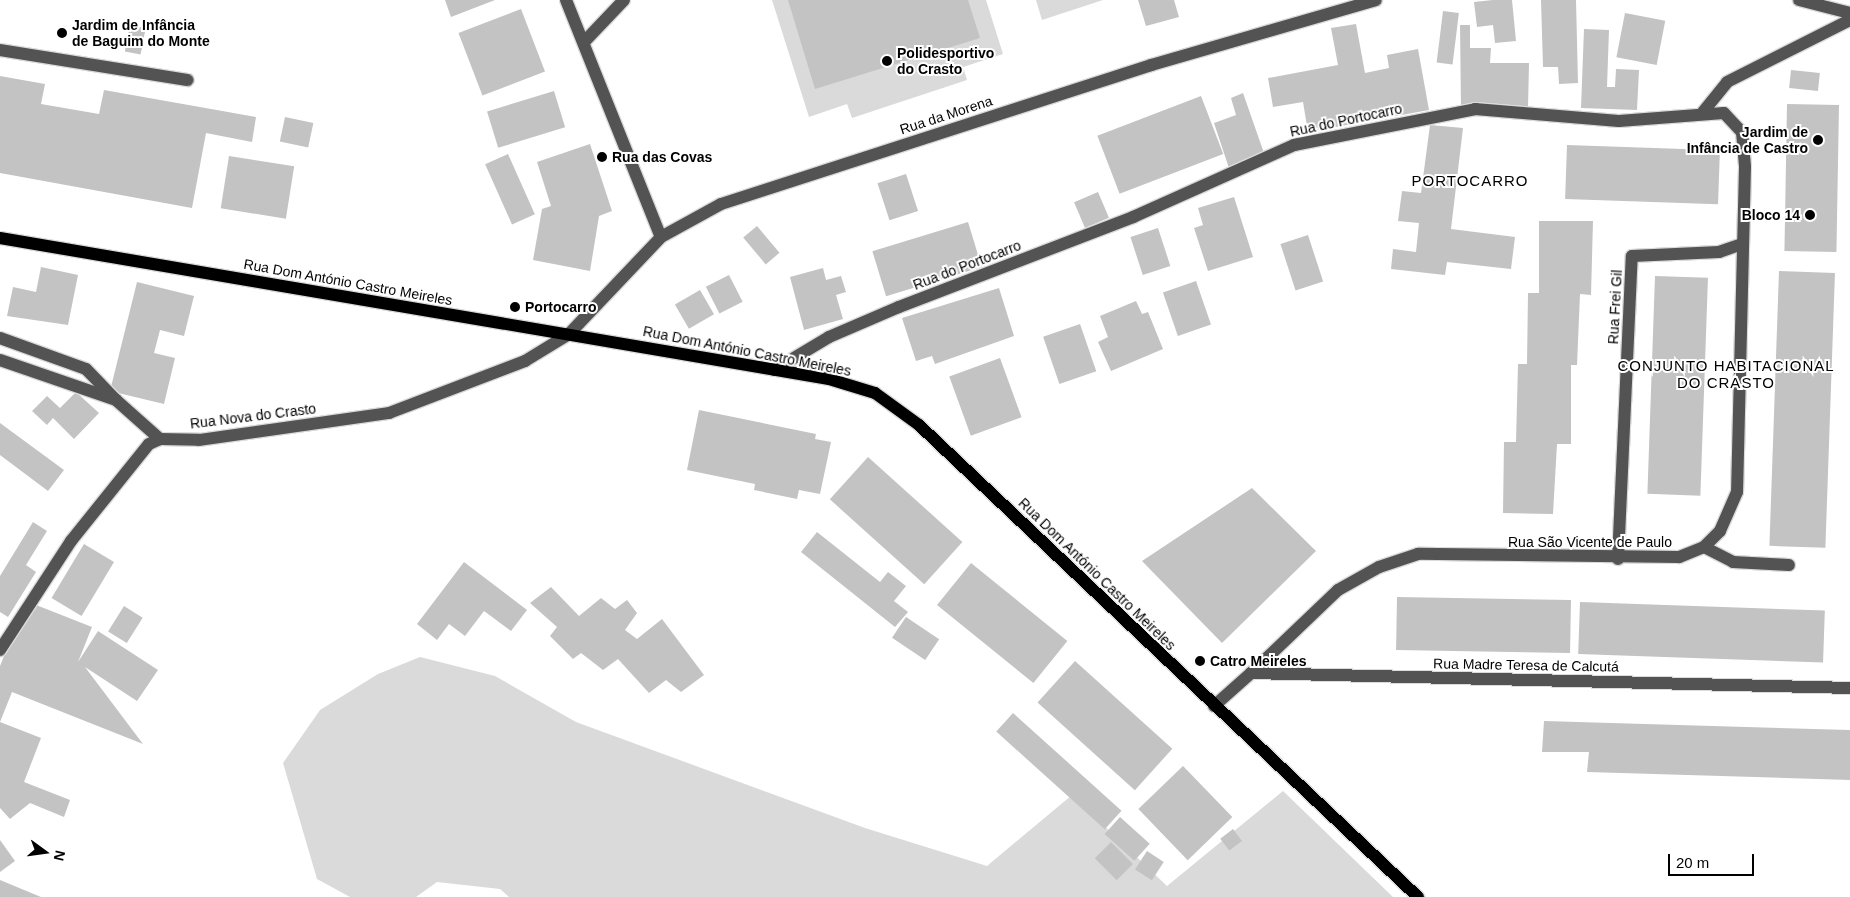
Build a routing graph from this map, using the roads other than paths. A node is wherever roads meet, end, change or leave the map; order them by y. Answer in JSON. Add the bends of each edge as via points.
{"nodes":[{"id":1,"x":566,"y":0,"type":"edge"},
{"id":2,"x":624,"y":0,"type":"edge"},
{"id":3,"x":1376,"y":0,"type":"edge"},
{"id":4,"x":1799,"y":0,"type":"edge"},
{"id":5,"x":1850,"y":13,"type":"edge"},
{"id":6,"x":1850,"y":20,"type":"edge"},
{"id":7,"x":584,"y":42,"type":"junction"},
{"id":8,"x":0,"y":50,"type":"edge"},
{"id":9,"x":188,"y":80,"type":"dead end"},
{"id":10,"x":1703,"y":112,"type":"junction"},
{"id":11,"x":662,"y":237,"type":"junction"},
{"id":12,"x":0,"y":238,"type":"edge"},
{"id":13,"x":1742,"y":244,"type":"junction"},
{"id":14,"x":569,"y":334,"type":"junction"},
{"id":15,"x":0,"y":338,"type":"edge"},
{"id":16,"x":0,"y":360,"type":"edge"},
{"id":17,"x":774,"y":370,"type":"junction"},
{"id":18,"x":116,"y":400,"type":"junction"},
{"id":19,"x":160,"y":439,"type":"junction"},
{"id":20,"x":1704,"y":547,"type":"junction"},
{"id":21,"x":1618,"y":559,"type":"junction"},
{"id":22,"x":1789,"y":565,"type":"dead end"},
{"id":23,"x":0,"y":650,"type":"edge"},
{"id":24,"x":1251,"y":673,"type":"junction"},
{"id":25,"x":1850,"y":688,"type":"edge"},
{"id":26,"x":1214,"y":706,"type":"junction"},
{"id":27,"x":1418,"y":897,"type":"edge"}],
"edges":[{"from":1,"to":7,"type":"street"},
{"from":2,"to":7,"type":"street"},
{"from":3,"to":11,"type":"street","name":"Rua da Morena","via":[[1151,65],[721,204]]},
{"from":4,"to":5,"type":"street"},
{"from":6,"to":10,"type":"street","via":[[1727,82]]},
{"from":7,"to":11,"type":"street"},
{"from":8,"to":9,"type":"street"},
{"from":10,"to":13,"type":"street","name":"Rua São Vicente de Paulo","via":[[1724,113],[1742,132],[1746,167]]},
{"from":10,"to":17,"type":"street","name":"Rua do Portocarro","via":[[1620,122],[1475,109],[1294,145],[1133,217],[829,337]]},
{"from":11,"to":14,"type":"street","name":"Rua da Morena"},
{"from":12,"to":14,"type":"main road","name":"Rua Dom António Castro Meireles"},
{"from":13,"to":20,"type":"street","name":"Rua São Vicente de Paulo","via":[[1737,492],[1720,531]]},
{"from":13,"to":21,"type":"street","name":"Rua Frei Gil","via":[[1719,252],[1632,256]]},
{"from":14,"to":17,"type":"main road","name":"Rua Dom António Castro Meireles"},
{"from":14,"to":19,"type":"street","name":"Rua Nova do Crasto","via":[[525,361],[389,413],[199,440]]},
{"from":15,"to":18,"type":"street","via":[[86,370]]},
{"from":16,"to":18,"type":"street"},
{"from":17,"to":26,"type":"main road","name":"Rua Dom António Castro Meireles","via":[[875,393],[919,426]]},
{"from":18,"to":19,"type":"street"},
{"from":19,"to":23,"type":"street","via":[[136,457],[71,541]]},
{"from":20,"to":21,"type":"street","name":"Rua São Vicente de Paulo","via":[[1679,557]]},
{"from":20,"to":22,"type":"street","via":[[1734,562]]},
{"from":21,"to":24,"type":"street","name":"Rua São Vicente de Paulo","via":[[1418,554],[1379,567],[1338,590]]},
{"from":24,"to":25,"type":"street","name":"Rua Madre Teresa de Calcutá"},
{"from":24,"to":26,"type":"street"},
{"from":26,"to":27,"type":"main road","name":"Rua Dom António Castro Meireles"}]}
